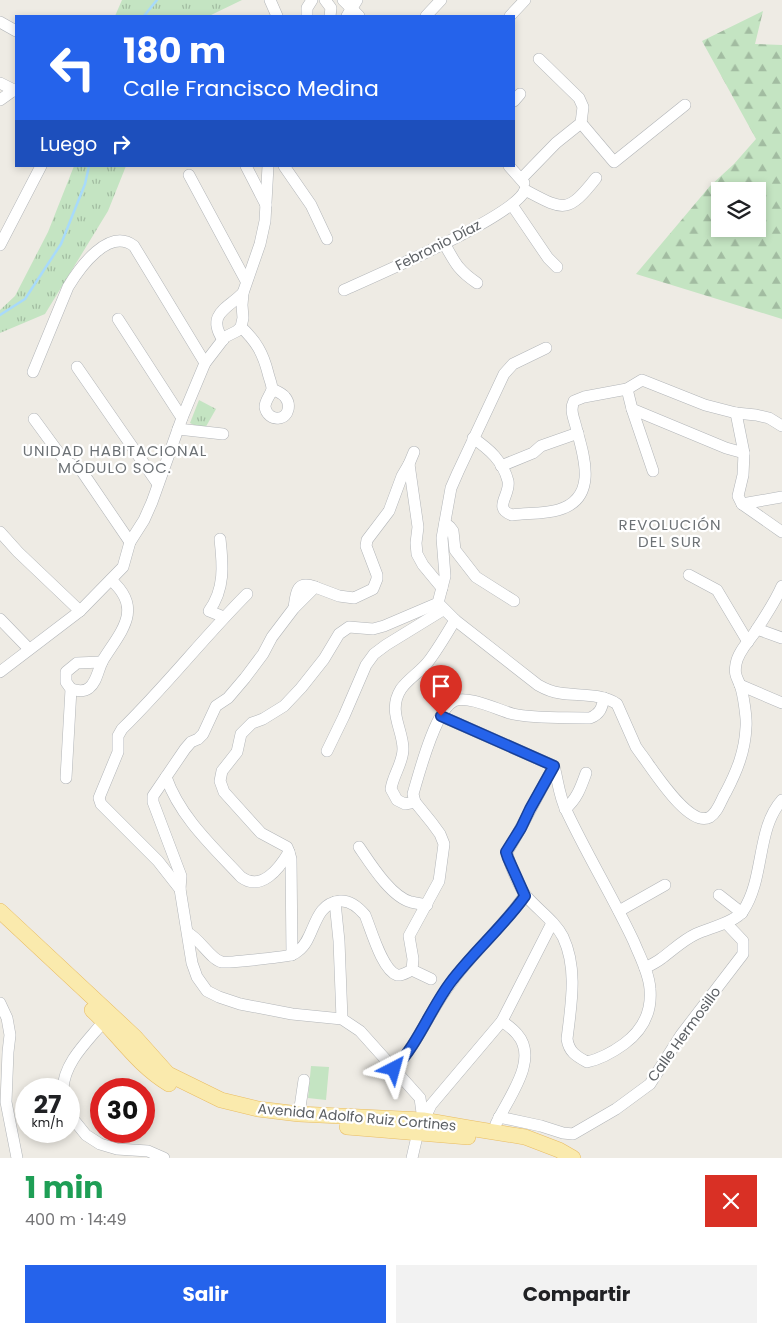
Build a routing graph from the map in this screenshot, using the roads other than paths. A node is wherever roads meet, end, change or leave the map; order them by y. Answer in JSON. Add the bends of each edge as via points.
{"nodes":[{"id":1,"x":270,"y":0,"type":"edge"},
{"id":2,"x":312,"y":0,"type":"edge"},
{"id":3,"x":324,"y":0,"type":"edge"},
{"id":4,"x":343,"y":0,"type":"edge"},
{"id":5,"x":441,"y":0,"type":"edge"},
{"id":6,"x":525,"y":0,"type":"edge"},
{"id":7,"x":354,"y":10,"type":"edge"},
{"id":8,"x":277,"y":15,"type":"edge"},
{"id":9,"x":306,"y":15,"type":"edge"},
{"id":10,"x":330,"y":15,"type":"edge"},
{"id":11,"x":427,"y":15,"type":"edge"},
{"id":12,"x":511,"y":15,"type":"edge"},
{"id":13,"x":0,"y":22,"type":"edge"},
{"id":14,"x":15,"y":31,"type":"edge"},
{"id":15,"x":539,"y":59,"type":"dead end"},
{"id":16,"x":0,"y":83,"type":"edge"},
{"id":17,"x":15,"y":90,"type":"edge"},
{"id":18,"x":0,"y":100,"type":"edge"},
{"id":19,"x":685,"y":105,"type":"dead end"},
{"id":20,"x":581,"y":123,"type":"junction"},
{"id":21,"x":40,"y":167,"type":"edge"},
{"id":22,"x":247,"y":167,"type":"edge"},
{"id":23,"x":268,"y":167,"type":"edge"},
{"id":24,"x":285,"y":167,"type":"edge"},
{"id":25,"x":510,"y":167,"type":"edge"},
{"id":26,"x":189,"y":175,"type":"dead end"},
{"id":27,"x":596,"y":178,"type":"dead end"},
{"id":28,"x":523,"y":184,"type":"junction"},
{"id":29,"x":266,"y":205,"type":"junction"},
{"id":30,"x":512,"y":205,"type":"junction"},
{"id":31,"x":327,"y":239,"type":"dead end"},
{"id":32,"x":444,"y":243,"type":"junction"},
{"id":33,"x":0,"y":245,"type":"edge"},
{"id":34,"x":557,"y":267,"type":"dead end"},
{"id":35,"x":477,"y":283,"type":"dead end"},
{"id":36,"x":244,"y":287,"type":"junction"},
{"id":37,"x":344,"y":290,"type":"dead end"},
{"id":38,"x":118,"y":319,"type":"dead end"},
{"id":39,"x":241,"y":327,"type":"junction"},
{"id":40,"x":223,"y":340,"type":"junction"},
{"id":41,"x":546,"y":348,"type":"dead end"},
{"id":42,"x":205,"y":364,"type":"junction"},
{"id":43,"x":77,"y":367,"type":"dead end"},
{"id":44,"x":33,"y":372,"type":"dead end"},
{"id":45,"x":272,"y":389,"type":"dead end"},
{"id":46,"x":628,"y":389,"type":"junction"},
{"id":47,"x":632,"y":409,"type":"junction"},
{"id":48,"x":736,"y":414,"type":"junction"},
{"id":49,"x":34,"y":419,"type":"dead end"},
{"id":50,"x":180,"y":424,"type":"junction"},
{"id":51,"x":782,"y":426,"type":"edge"},
{"id":52,"x":578,"y":433,"type":"junction"},
{"id":53,"x":223,"y":434,"type":"dead end"},
{"id":54,"x":473,"y":438,"type":"junction"},
{"id":55,"x":414,"y":452,"type":"dead end"},
{"id":56,"x":744,"y":453,"type":"junction"},
{"id":57,"x":409,"y":464,"type":"junction"},
{"id":58,"x":501,"y":466,"type":"junction"},
{"id":59,"x":653,"y":470,"type":"dead end"},
{"id":60,"x":158,"y":484,"type":"junction"},
{"id":61,"x":782,"y":497,"type":"edge"},
{"id":62,"x":742,"y":504,"type":"junction"},
{"id":63,"x":445,"y":523,"type":"junction"},
{"id":64,"x":0,"y":532,"type":"edge"},
{"id":65,"x":782,"y":532,"type":"edge"},
{"id":66,"x":220,"y":539,"type":"dead end"},
{"id":67,"x":130,"y":542,"type":"junction"},
{"id":68,"x":689,"y":575,"type":"dead end"},
{"id":69,"x":111,"y":580,"type":"junction"},
{"id":70,"x":782,"y":586,"type":"edge"},
{"id":71,"x":442,"y":588,"type":"junction"},
{"id":72,"x":247,"y":594,"type":"dead end"},
{"id":73,"x":514,"y":601,"type":"dead end"},
{"id":74,"x":440,"y":606,"type":"junction"},
{"id":75,"x":80,"y":611,"type":"junction"},
{"id":76,"x":224,"y":617,"type":"junction"},
{"id":77,"x":0,"y":619,"type":"edge"},
{"id":78,"x":455,"y":620,"type":"junction"},
{"id":79,"x":757,"y":629,"type":"junction"},
{"id":80,"x":782,"y":638,"type":"edge"},
{"id":81,"x":748,"y":642,"type":"junction"},
{"id":82,"x":28,"y":649,"type":"junction"},
{"id":83,"x":102,"y":662,"type":"junction"},
{"id":84,"x":0,"y":672,"type":"edge"},
{"id":85,"x":740,"y":685,"type":"junction"},
{"id":86,"x":71,"y":689,"type":"junction"},
{"id":87,"x":604,"y":698,"type":"junction"},
{"id":88,"x":782,"y":703,"type":"edge"},
{"id":89,"x":441,"y":716,"type":"junction"},
{"id":90,"x":327,"y":751,"type":"dead end"},
{"id":91,"x":554,"y":766,"type":"junction"},
{"id":92,"x":586,"y":773,"type":"dead end"},
{"id":93,"x":166,"y":777,"type":"junction"},
{"id":94,"x":66,"y":778,"type":"dead end"},
{"id":95,"x":415,"y":802,"type":"junction"},
{"id":96,"x":779,"y":807,"type":"edge"},
{"id":97,"x":565,"y":809,"type":"junction"},
{"id":98,"x":359,"y":847,"type":"dead end"},
{"id":99,"x":286,"y":848,"type":"junction"},
{"id":100,"x":665,"y":885,"type":"dead end"},
{"id":101,"x":180,"y":889,"type":"junction"},
{"id":102,"x":719,"y":895,"type":"dead end"},
{"id":103,"x":525,"y":896,"type":"junction"},
{"id":104,"x":335,"y":902,"type":"junction"},
{"id":105,"x":427,"y":905,"type":"junction"},
{"id":106,"x":0,"y":911,"type":"edge"},
{"id":107,"x":619,"y":911,"type":"junction"},
{"id":108,"x":742,"y":913,"type":"junction"},
{"id":109,"x":0,"y":923,"type":"edge"},
{"id":110,"x":552,"y":923,"type":"junction"},
{"id":111,"x":726,"y":923,"type":"junction"},
{"id":112,"x":188,"y":933,"type":"junction"},
{"id":113,"x":292,"y":955,"type":"junction"},
{"id":114,"x":645,"y":968,"type":"junction"},
{"id":115,"x":412,"y":970,"type":"junction"},
{"id":116,"x":431,"y":980,"type":"dead end"},
{"id":117,"x":0,"y":1003,"type":"edge"},
{"id":118,"x":342,"y":1019,"type":"junction"},
{"id":119,"x":104,"y":1021,"type":"junction"},
{"id":120,"x":502,"y":1021,"type":"junction"},
{"id":121,"x":4,"y":1054,"type":"edge"},
{"id":122,"x":394,"y":1069,"type":"junction"},
{"id":123,"x":65,"y":1078,"type":"edge"},
{"id":124,"x":304,"y":1080,"type":"dead end"},
{"id":125,"x":299,"y":1114,"type":"junction"},
{"id":126,"x":500,"y":1117,"type":"junction"},
{"id":127,"x":421,"y":1126,"type":"junction"},
{"id":128,"x":80,"y":1128,"type":"edge"},
{"id":129,"x":468,"y":1132,"type":"junction"},
{"id":130,"x":493,"y":1132,"type":"junction"},
{"id":131,"x":117,"y":1154,"type":"edge"},
{"id":132,"x":16,"y":1158,"type":"edge"},
{"id":133,"x":164,"y":1158,"type":"edge"},
{"id":134,"x":412,"y":1158,"type":"edge"},
{"id":135,"x":556,"y":1158,"type":"edge"},
{"id":136,"x":573,"y":1158,"type":"edge"}],
"edges":[{"from":1,"to":8,"type":"street"},
{"from":2,"to":9,"type":"street"},
{"from":3,"to":10,"type":"street","via":[[331,8]]},
{"from":4,"to":7,"type":"street"},
{"from":5,"to":11,"type":"street"},
{"from":6,"to":12,"type":"street"},
{"from":13,"to":14,"type":"street"},
{"from":15,"to":20,"type":"street","via":[[579,98],[584,107]]},
{"from":16,"to":17,"type":"street"},
{"from":17,"to":18,"type":"street"},
{"from":19,"to":20,"type":"street","via":[[614,162]]},
{"from":20,"to":28,"type":"street","name":"Febronio Díaz","via":[[556,143]]},
{"from":21,"to":33,"type":"street"},
{"from":22,"to":29,"type":"street"},
{"from":23,"to":29,"type":"street"},
{"from":24,"to":31,"type":"street","via":[[311,205]]},
{"from":25,"to":28,"type":"street"},
{"from":26,"to":36,"type":"street"},
{"from":27,"to":28,"type":"street","via":[[583,196],[564,206],[555,205]]},
{"from":28,"to":30,"type":"street","name":"Febronio Díaz","via":[[523,195]]},
{"from":29,"to":36,"type":"street","via":[[260,244]]},
{"from":30,"to":32,"type":"street","name":"Febronio Díaz"},
{"from":30,"to":34,"type":"street"},
{"from":32,"to":35,"type":"street","via":[[463,274]]},
{"from":32,"to":37,"type":"street","name":"Febronio Díaz"},
{"from":36,"to":39,"type":"street"},
{"from":36,"to":40,"type":"street","via":[[234,302],[220,312],[217,330]]},
{"from":38,"to":50,"type":"street"},
{"from":39,"to":40,"type":"street"},
{"from":39,"to":45,"type":"street","via":[[259,347]]},
{"from":40,"to":42,"type":"street"},
{"from":41,"to":54,"type":"street","via":[[513,364],[504,374]]},
{"from":42,"to":44,"type":"street","via":[[134,246],[123,240],[101,248],[76,274],[68,286]]},
{"from":42,"to":50,"type":"street"},
{"from":43,"to":60,"type":"street"},
{"from":46,"to":47,"type":"street"},
{"from":46,"to":48,"type":"street","via":[[642,380]]},
{"from":46,"to":52,"type":"street","via":[[574,401],[572,412]]},
{"from":47,"to":56,"type":"street"},
{"from":47,"to":59,"type":"street"},
{"from":48,"to":51,"type":"street","via":[[769,418]]},
{"from":48,"to":56,"type":"street"},
{"from":49,"to":67,"type":"street","via":[[64,460],[81,470]]},
{"from":50,"to":53,"type":"street"},
{"from":50,"to":60,"type":"street"},
{"from":52,"to":58,"type":"street","via":[[541,446],[533,453]]},
{"from":52,"to":58,"type":"street","via":[[586,480],[584,488],[571,504],[558,510],[506,513],[503,504],[508,481]]},
{"from":54,"to":58,"type":"street","via":[[488,449]]},
{"from":54,"to":63,"type":"street","via":[[451,488]]},
{"from":55,"to":57,"type":"street"},
{"from":56,"to":62,"type":"street","via":[[738,496]]},
{"from":57,"to":71,"type":"street","via":[[418,527],[417,554]]},
{"from":57,"to":93,"type":"street","via":[[390,511],[367,540],[366,546],[377,575],[373,589],[347,598],[303,585],[296,592],[294,608],[263,654],[228,698],[216,706],[203,734],[191,742]]},
{"from":60,"to":67,"type":"street","via":[[144,520]]},
{"from":61,"to":62,"type":"street"},
{"from":62,"to":65,"type":"street"},
{"from":63,"to":71,"type":"street"},
{"from":63,"to":73,"type":"street","via":[[453,531],[455,550],[476,577]]},
{"from":64,"to":75,"type":"street"},
{"from":66,"to":76,"type":"street","via":[[222,581],[218,599],[209,611]]},
{"from":67,"to":69,"type":"street","via":[[123,567]]},
{"from":68,"to":81,"type":"street","via":[[717,590]]},
{"from":69,"to":75,"type":"street"},
{"from":69,"to":83,"type":"street","via":[[121,589],[128,609],[127,618]]},
{"from":70,"to":79,"type":"street"},
{"from":71,"to":74,"type":"street"},
{"from":72,"to":76,"type":"street"},
{"from":74,"to":78,"type":"street"},
{"from":74,"to":90,"type":"street","via":[[374,654]]},
{"from":74,"to":99,"type":"street","via":[[374,629],[349,627],[339,634],[302,688],[284,706],[252,723],[241,734],[237,752],[222,771],[220,781],[224,792],[262,833]]},
{"from":75,"to":82,"type":"street"},
{"from":76,"to":101,"type":"street","via":[[122,729],[118,736],[118,752],[100,798],[101,804],[158,861]]},
{"from":77,"to":82,"type":"street"},
{"from":78,"to":87,"type":"street","via":[[538,685],[550,691]]},
{"from":78,"to":95,"type":"street","via":[[427,663],[401,690],[396,708],[395,718],[403,748],[390,789],[397,800],[405,804]]},
{"from":79,"to":80,"type":"street"},
{"from":79,"to":81,"type":"street"},
{"from":81,"to":85,"type":"street","via":[[736,665]]},
{"from":82,"to":84,"type":"street"},
{"from":83,"to":86,"type":"street","via":[[90,688],[82,691]]},
{"from":83,"to":86,"type":"street","via":[[77,663],[71,667],[65,677]]},
{"from":85,"to":87,"type":"street","via":[[746,726],[740,762],[716,811],[709,818],[702,819],[691,815],[679,804],[636,747],[617,704]]},
{"from":85,"to":88,"type":"street"},
{"from":86,"to":94,"type":"street"},
{"from":87,"to":89,"type":"street","via":[[601,710],[590,718],[516,714],[471,700],[454,701]]},
{"from":89,"to":91,"type":"street"},
{"from":89,"to":95,"type":"street","via":[[414,789]]},
{"from":91,"to":97,"type":"street"},
{"from":91,"to":103,"type":"street","via":[[506,852]]},
{"from":92,"to":97,"type":"street","via":[[579,794]]},
{"from":93,"to":99,"type":"street","via":[[184,813],[247,881],[266,880],[285,858]]},
{"from":93,"to":101,"type":"street","via":[[153,796],[153,802],[181,876]]},
{"from":95,"to":105,"type":"street","via":[[444,844],[439,881]]},
{"from":96,"to":108,"type":"street","via":[[771,815],[755,882]]},
{"from":97,"to":107,"type":"street"},
{"from":98,"to":105,"type":"street","via":[[375,872],[396,892],[411,902]]},
{"from":99,"to":113,"type":"street","via":[[291,859]]},
{"from":100,"to":107,"type":"street"},
{"from":101,"to":112,"type":"street"},
{"from":102,"to":108,"type":"street"},
{"from":103,"to":110,"type":"street"},
{"from":103,"to":122,"type":"street","via":[[451,981],[414,1044]]},
{"from":104,"to":113,"type":"street","via":[[325,906],[303,947]]},
{"from":104,"to":115,"type":"street","via":[[345,901],[360,909],[384,964],[392,972],[403,975]]},
{"from":104,"to":118,"type":"street"},
{"from":105,"to":115,"type":"street","via":[[409,936]]},
{"from":106,"to":125,"type":"main road","name":"Avenida Adolfo Ruiz Cortines","via":[[136,1036],[168,1074],[221,1100]]},
{"from":107,"to":114,"type":"street"},
{"from":108,"to":111,"type":"street"},
{"from":109,"to":119,"type":"main road","name":"Avenida Adolfo Ruiz Cortines"},
{"from":110,"to":114,"type":"street","via":[[562,936],[572,967],[568,1046],[572,1053],[586,1062],[618,1048],[644,1025],[650,987]]},
{"from":110,"to":120,"type":"street"},
{"from":111,"to":114,"type":"street","via":[[694,935]]},
{"from":111,"to":126,"type":"street","name":"Calle Hermosillo","via":[[743,942],[744,954],[680,1035],[650,1084],[573,1134]]},
{"from":112,"to":113,"type":"street","via":[[223,962]]},
{"from":112,"to":118,"type":"street","via":[[192,964],[207,991],[240,1004]]},
{"from":115,"to":116,"type":"street"},
{"from":117,"to":121,"type":"street","via":[[10,1034]]},
{"from":118,"to":122,"type":"street","via":[[360,1030]]},
{"from":119,"to":123,"type":"street","via":[[72,1061]]},
{"from":119,"to":127,"type":"main road","name":"Avenida Adolfo Ruiz Cortines","via":[[126,1048],[159,1078],[188,1096],[224,1110],[290,1122]]},
{"from":120,"to":126,"type":"street","via":[[521,1040],[525,1064]]},
{"from":120,"to":127,"type":"street","via":[[432,1105]]},
{"from":121,"to":132,"type":"street","via":[[6,1102]]},
{"from":122,"to":127,"type":"street","via":[[420,1098]]},
{"from":124,"to":125,"type":"street"},
{"from":125,"to":127,"type":"main road","name":"Avenida Adolfo Ruiz Cortines"},
{"from":126,"to":130,"type":"street"},
{"from":127,"to":129,"type":"main road","name":"Avenida Adolfo Ruiz Cortines"},
{"from":127,"to":134,"type":"street"},
{"from":128,"to":131,"type":"street","via":[[86,1135]]},
{"from":129,"to":130,"type":"main road","name":"Avenida Adolfo Ruiz Cortines"},
{"from":129,"to":135,"type":"main road","name":"Avenida Adolfo Ruiz Cortines"},
{"from":130,"to":136,"type":"main road","name":"Avenida Adolfo Ruiz Cortines","via":[[526,1137]]},
{"from":131,"to":133,"type":"street","via":[[148,1151]]}]}
